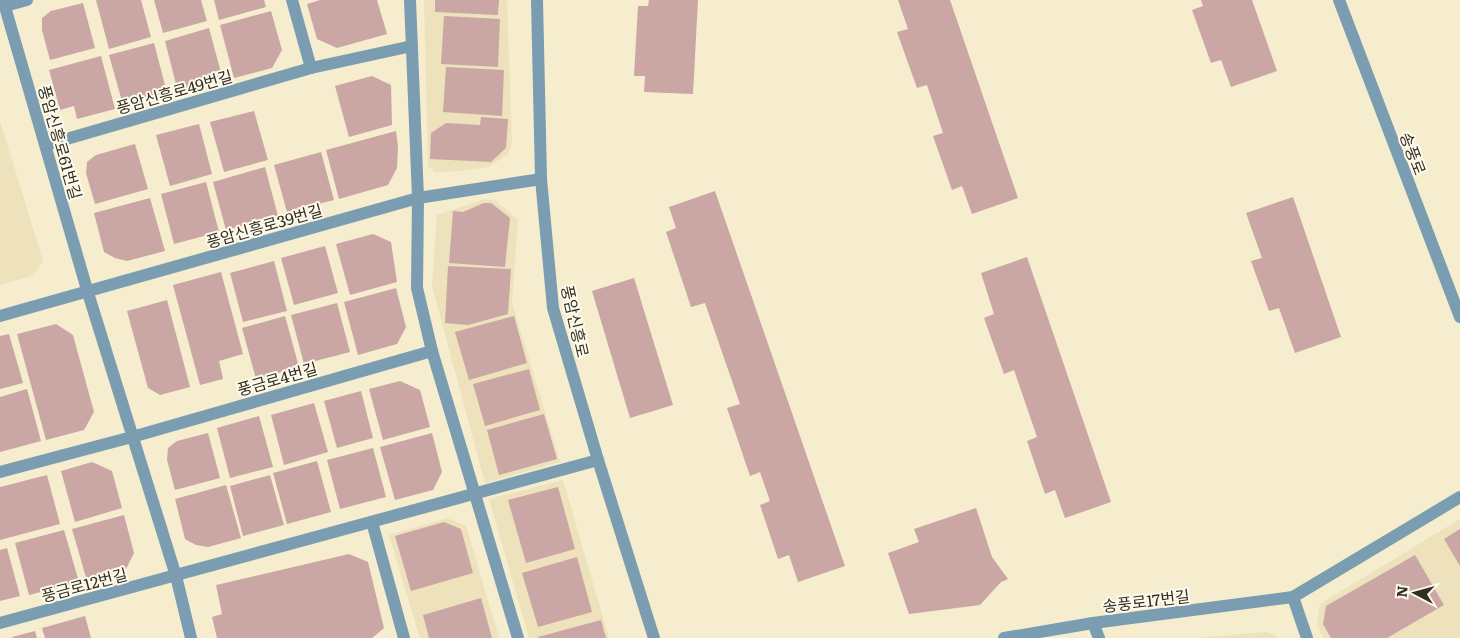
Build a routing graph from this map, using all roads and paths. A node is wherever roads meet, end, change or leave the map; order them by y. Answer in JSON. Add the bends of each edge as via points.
{"nodes":[{"id":1,"x":27,"y":0,"type":"edge"},
{"id":2,"x":292,"y":0,"type":"edge"},
{"id":3,"x":410,"y":0,"type":"edge"},
{"id":4,"x":537,"y":0,"type":"edge"},
{"id":5,"x":1339,"y":0,"type":"edge"},
{"id":6,"x":4,"y":3,"type":"edge"},
{"id":7,"x":412,"y":46,"type":"junction"},
{"id":8,"x":311,"y":68,"type":"junction"},
{"id":9,"x":46,"y":145,"type":"junction"},
{"id":10,"x":541,"y":179,"type":"junction"},
{"id":11,"x":418,"y":198,"type":"junction"},
{"id":12,"x":88,"y":292,"type":"junction"},
{"id":13,"x":0,"y":316,"type":"edge"},
{"id":14,"x":1460,"y":317,"type":"edge"},
{"id":15,"x":432,"y":351,"type":"junction"},
{"id":16,"x":132,"y":437,"type":"junction"},
{"id":17,"x":598,"y":460,"type":"junction"},
{"id":18,"x":0,"y":472,"type":"edge"},
{"id":19,"x":474,"y":493,"type":"junction"},
{"id":20,"x":1460,"y":497,"type":"edge"},
{"id":21,"x":372,"y":522,"type":"junction"},
{"id":22,"x":176,"y":576,"type":"junction"},
{"id":23,"x":1293,"y":597,"type":"junction"},
{"id":24,"x":0,"y":623,"type":"edge"},
{"id":25,"x":1093,"y":623,"type":"junction"},
{"id":26,"x":190,"y":638,"type":"edge"},
{"id":27,"x":404,"y":638,"type":"edge"},
{"id":28,"x":518,"y":638,"type":"edge"},
{"id":29,"x":654,"y":638,"type":"edge"},
{"id":30,"x":1004,"y":638,"type":"edge"},
{"id":31,"x":1099,"y":638,"type":"edge"},
{"id":32,"x":1308,"y":638,"type":"edge"}],
"edges":[{"from":1,"to":6,"type":"street"},
{"from":2,"to":8,"type":"street"},
{"from":3,"to":7,"type":"street"},
{"from":4,"to":10,"type":"street","name":"풍암신흥로"},
{"from":5,"to":14,"type":"street","name":"송풍로"},
{"from":6,"to":9,"type":"street","name":"풍암신흥로61번길"},
{"from":7,"to":8,"type":"street","name":"풍암신흥로49번길"},
{"from":7,"to":11,"type":"street"},
{"from":8,"to":9,"type":"street","name":"풍암신흥로49번길"},
{"from":9,"to":12,"type":"street","name":"풍암신흥로61번길"},
{"from":10,"to":11,"type":"street","name":"풍암신흥로39번길"},
{"from":10,"to":17,"type":"street","name":"풍암신흥로","via":[[553,308]]},
{"from":11,"to":12,"type":"street","name":"풍암신흥로39번길"},
{"from":11,"to":15,"type":"street","via":[[417,288]]},
{"from":12,"to":13,"type":"street","name":"풍암신흥로39번길"},
{"from":12,"to":16,"type":"street"},
{"from":15,"to":16,"type":"street","name":"풍금로4번길"},
{"from":15,"to":19,"type":"street"},
{"from":16,"to":18,"type":"street"},
{"from":16,"to":22,"type":"street"},
{"from":17,"to":19,"type":"street"},
{"from":17,"to":29,"type":"street","name":"풍암신흥로"},
{"from":19,"to":21,"type":"street"},
{"from":19,"to":28,"type":"street"},
{"from":20,"to":23,"type":"street","name":"송풍로17번길"},
{"from":21,"to":22,"type":"street"},
{"from":21,"to":27,"type":"street"},
{"from":22,"to":24,"type":"street","name":"풍금로12번길"},
{"from":22,"to":26,"type":"street"},
{"from":23,"to":25,"type":"street","name":"송풍로17번길"},
{"from":23,"to":32,"type":"street"},
{"from":25,"to":30,"type":"street","name":"송풍로17번길"},
{"from":25,"to":31,"type":"street"}]}
